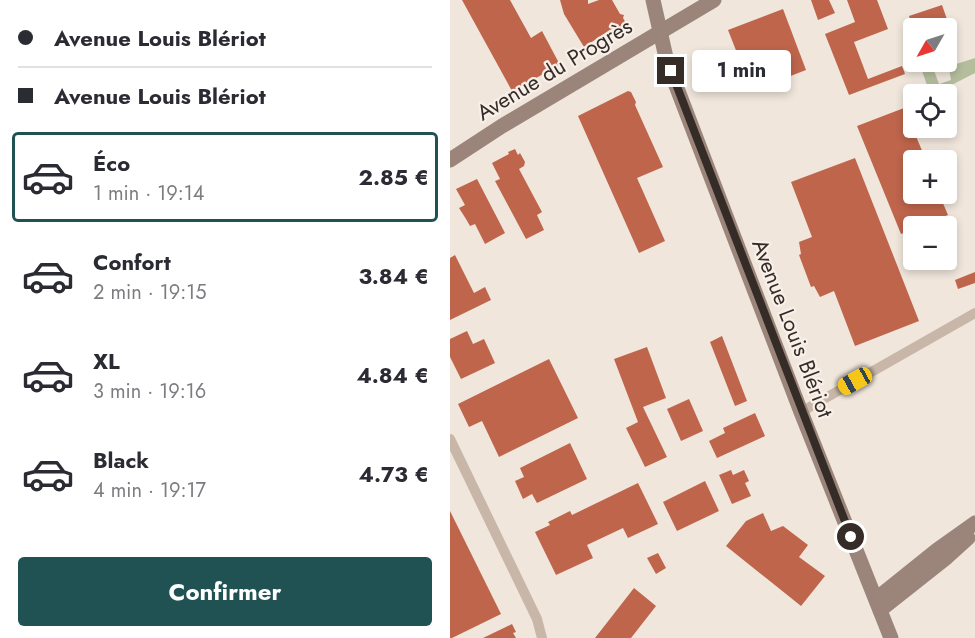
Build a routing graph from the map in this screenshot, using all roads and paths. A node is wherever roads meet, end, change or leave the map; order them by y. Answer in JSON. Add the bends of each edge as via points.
{"nodes":[{"id":1,"x":653,"y":0,"type":"edge"},
{"id":2,"x":714,"y":0,"type":"edge"},
{"id":3,"x":659,"y":32,"type":"junction"},
{"id":4,"x":450,"y":160,"type":"edge"},
{"id":5,"x":975,"y":313,"type":"edge"},
{"id":6,"x":801,"y":412,"type":"junction"},
{"id":7,"x":450,"y":439,"type":"edge"},
{"id":8,"x":975,"y":523,"type":"edge"},
{"id":9,"x":975,"y":531,"type":"edge"},
{"id":10,"x":878,"y":605,"type":"junction"},
{"id":11,"x":542,"y":638,"type":"edge"},
{"id":12,"x":891,"y":638,"type":"edge"}],
"edges":[{"from":1,"to":3,"type":"street","name":"Avenue Louis Blériot"},
{"from":2,"to":3,"type":"street","name":"Avenue du Progrès"},
{"from":3,"to":4,"type":"street","name":"Avenue du Progrès"},
{"from":3,"to":6,"type":"street","name":"Avenue Louis Blériot","via":[[667,62]]},
{"from":5,"to":6,"type":"street"},
{"from":6,"to":10,"type":"street","name":"Avenue Louis Blériot"},
{"from":7,"to":11,"type":"street","via":[[537,619]]},
{"from":8,"to":10,"type":"street","via":[[937,550]]},
{"from":9,"to":10,"type":"street","via":[[947,557]]},
{"from":10,"to":12,"type":"street","name":"Avenue Louis Blériot"}]}
